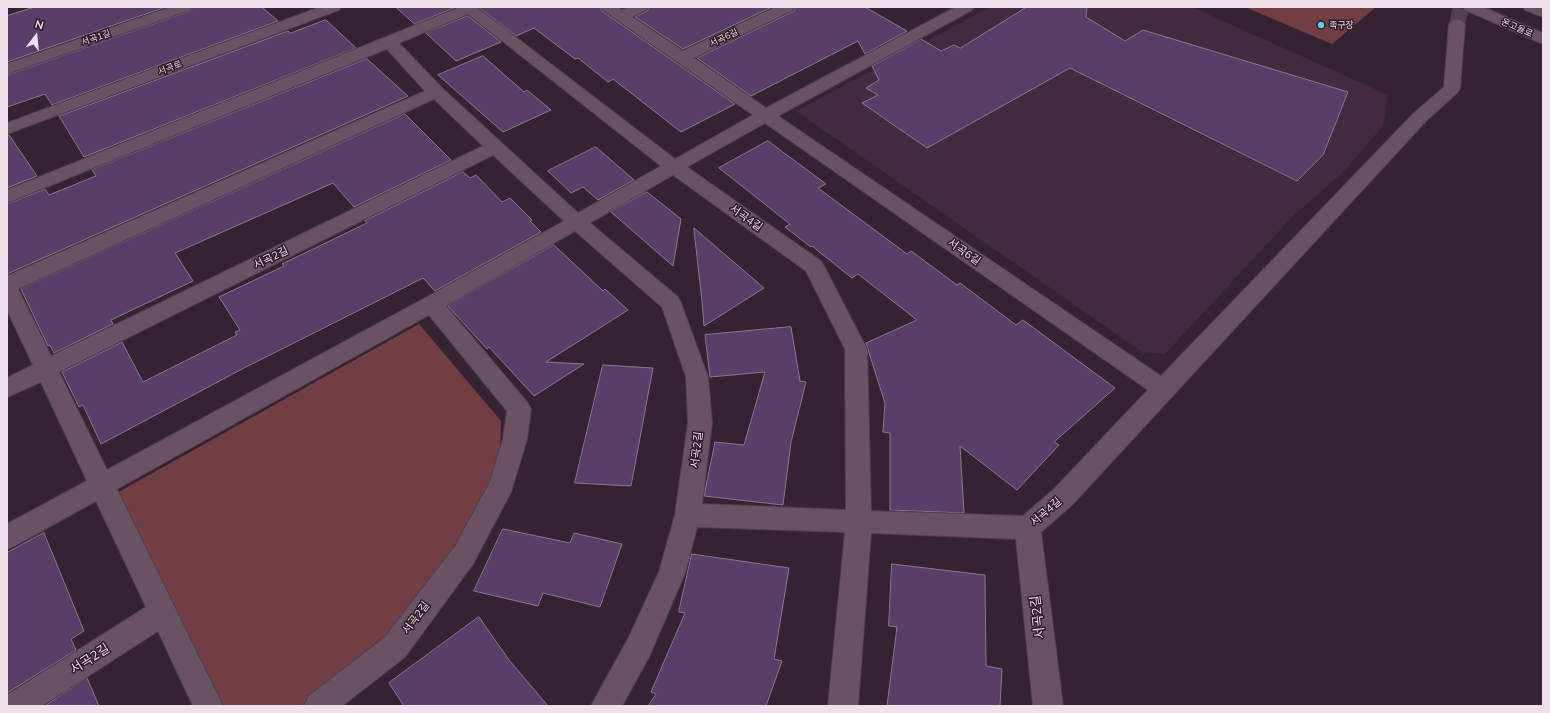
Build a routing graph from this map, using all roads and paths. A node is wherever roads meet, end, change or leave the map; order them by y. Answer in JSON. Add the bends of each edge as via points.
{"nodes":[{"id":1,"x":186,"y":7,"type":"edge"},
{"id":2,"x":334,"y":7,"type":"edge"},
{"id":3,"x":470,"y":7,"type":"edge"},
{"id":4,"x":641,"y":7,"type":"edge"},
{"id":5,"x":788,"y":7,"type":"edge"},
{"id":6,"x":967,"y":7,"type":"edge"},
{"id":7,"x":1470,"y":7,"type":"edge"},
{"id":8,"x":1530,"y":7,"type":"edge"},
{"id":9,"x":614,"y":11,"type":"edge"},
{"id":10,"x":1543,"y":12,"type":"edge"},
{"id":11,"x":1457,"y":24,"type":"tunnel mouth"},
{"id":12,"x":1543,"y":39,"type":"edge"},
{"id":13,"x":389,"y":42,"type":"junction"},
{"id":14,"x":682,"y":58,"type":"junction"},
{"id":15,"x":7,"y":68,"type":"edge"},
{"id":16,"x":436,"y":92,"type":"junction"},
{"id":17,"x":766,"y":115,"type":"junction"},
{"id":18,"x":7,"y":129,"type":"edge"},
{"id":19,"x":495,"y":147,"type":"junction"},
{"id":20,"x":674,"y":167,"type":"junction"},
{"id":21,"x":7,"y":197,"type":"edge"},
{"id":22,"x":578,"y":223,"type":"junction"},
{"id":23,"x":7,"y":287,"type":"edge"},
{"id":24,"x":432,"y":304,"type":"junction"},
{"id":25,"x":46,"y":369,"type":"junction"},
{"id":26,"x":7,"y":388,"type":"edge"},
{"id":27,"x":1163,"y":389,"type":"junction"},
{"id":28,"x":102,"y":486,"type":"junction"},
{"id":29,"x":688,"y":515,"type":"junction"},
{"id":30,"x":859,"y":521,"type":"junction"},
{"id":31,"x":1028,"y":528,"type":"junction"},
{"id":32,"x":7,"y":537,"type":"edge"},
{"id":33,"x":163,"y":612,"type":"junction"},
{"id":34,"x":16,"y":706,"type":"edge"},
{"id":35,"x":208,"y":706,"type":"edge"},
{"id":36,"x":319,"y":706,"type":"edge"},
{"id":37,"x":606,"y":706,"type":"edge"},
{"id":38,"x":843,"y":706,"type":"edge"},
{"id":39,"x":1048,"y":706,"type":"edge"}],
"edges":[{"from":1,"to":15,"type":"street","name":"서곡1길"},
{"from":2,"to":18,"type":"street","name":"서곡로"},
{"from":3,"to":13,"type":"street"},
{"from":3,"to":20,"type":"street","name":"서곡4길"},
{"from":4,"to":9,"type":"street","name":"서곡6길"},
{"from":5,"to":14,"type":"street","name":"서곡6길"},
{"from":6,"to":17,"type":"street"},
{"from":7,"to":12,"type":"street","name":"온고을로"},
{"from":8,"to":10,"type":"street"},
{"from":9,"to":14,"type":"street","name":"서곡6길"},
{"from":11,"to":27,"type":"street","name":"서곡4길","via":[[1452,88],[1420,117]]},
{"from":13,"to":16,"type":"street","name":"서곡2길"},
{"from":13,"to":21,"type":"street"},
{"from":14,"to":17,"type":"street","name":"서곡6길"},
{"from":16,"to":19,"type":"street","name":"서곡2길"},
{"from":16,"to":23,"type":"street"},
{"from":17,"to":20,"type":"street"},
{"from":17,"to":27,"type":"street","name":"서곡6길"},
{"from":19,"to":22,"type":"street","name":"서곡2길"},
{"from":19,"to":25,"type":"street","name":"서곡2길"},
{"from":20,"to":22,"type":"street"},
{"from":20,"to":30,"type":"street","name":"서곡4길","via":[[814,266],[856,349]]},
{"from":22,"to":24,"type":"street"},
{"from":22,"to":29,"type":"street","name":"서곡2길","via":[[671,303],[697,377],[700,423]]},
{"from":23,"to":25,"type":"street"},
{"from":24,"to":28,"type":"street"},
{"from":24,"to":36,"type":"street","name":"서곡2길","via":[[519,410],[515,439],[502,484],[464,555],[395,647]]},
{"from":25,"to":26,"type":"street","name":"서곡2길"},
{"from":25,"to":28,"type":"street"},
{"from":27,"to":31,"type":"street","name":"서곡4길","via":[[1063,498]]},
{"from":28,"to":32,"type":"street"},
{"from":28,"to":33,"type":"street"},
{"from":29,"to":30,"type":"street"},
{"from":29,"to":37,"type":"street","name":"서곡2길","via":[[672,573],[639,647]]},
{"from":30,"to":31,"type":"street","name":"서곡4길"},
{"from":30,"to":38,"type":"street","name":"서곡4길"},
{"from":31,"to":39,"type":"street","name":"서곡2길"},
{"from":33,"to":34,"type":"street","name":"서곡2길"},
{"from":33,"to":35,"type":"street"}]}
